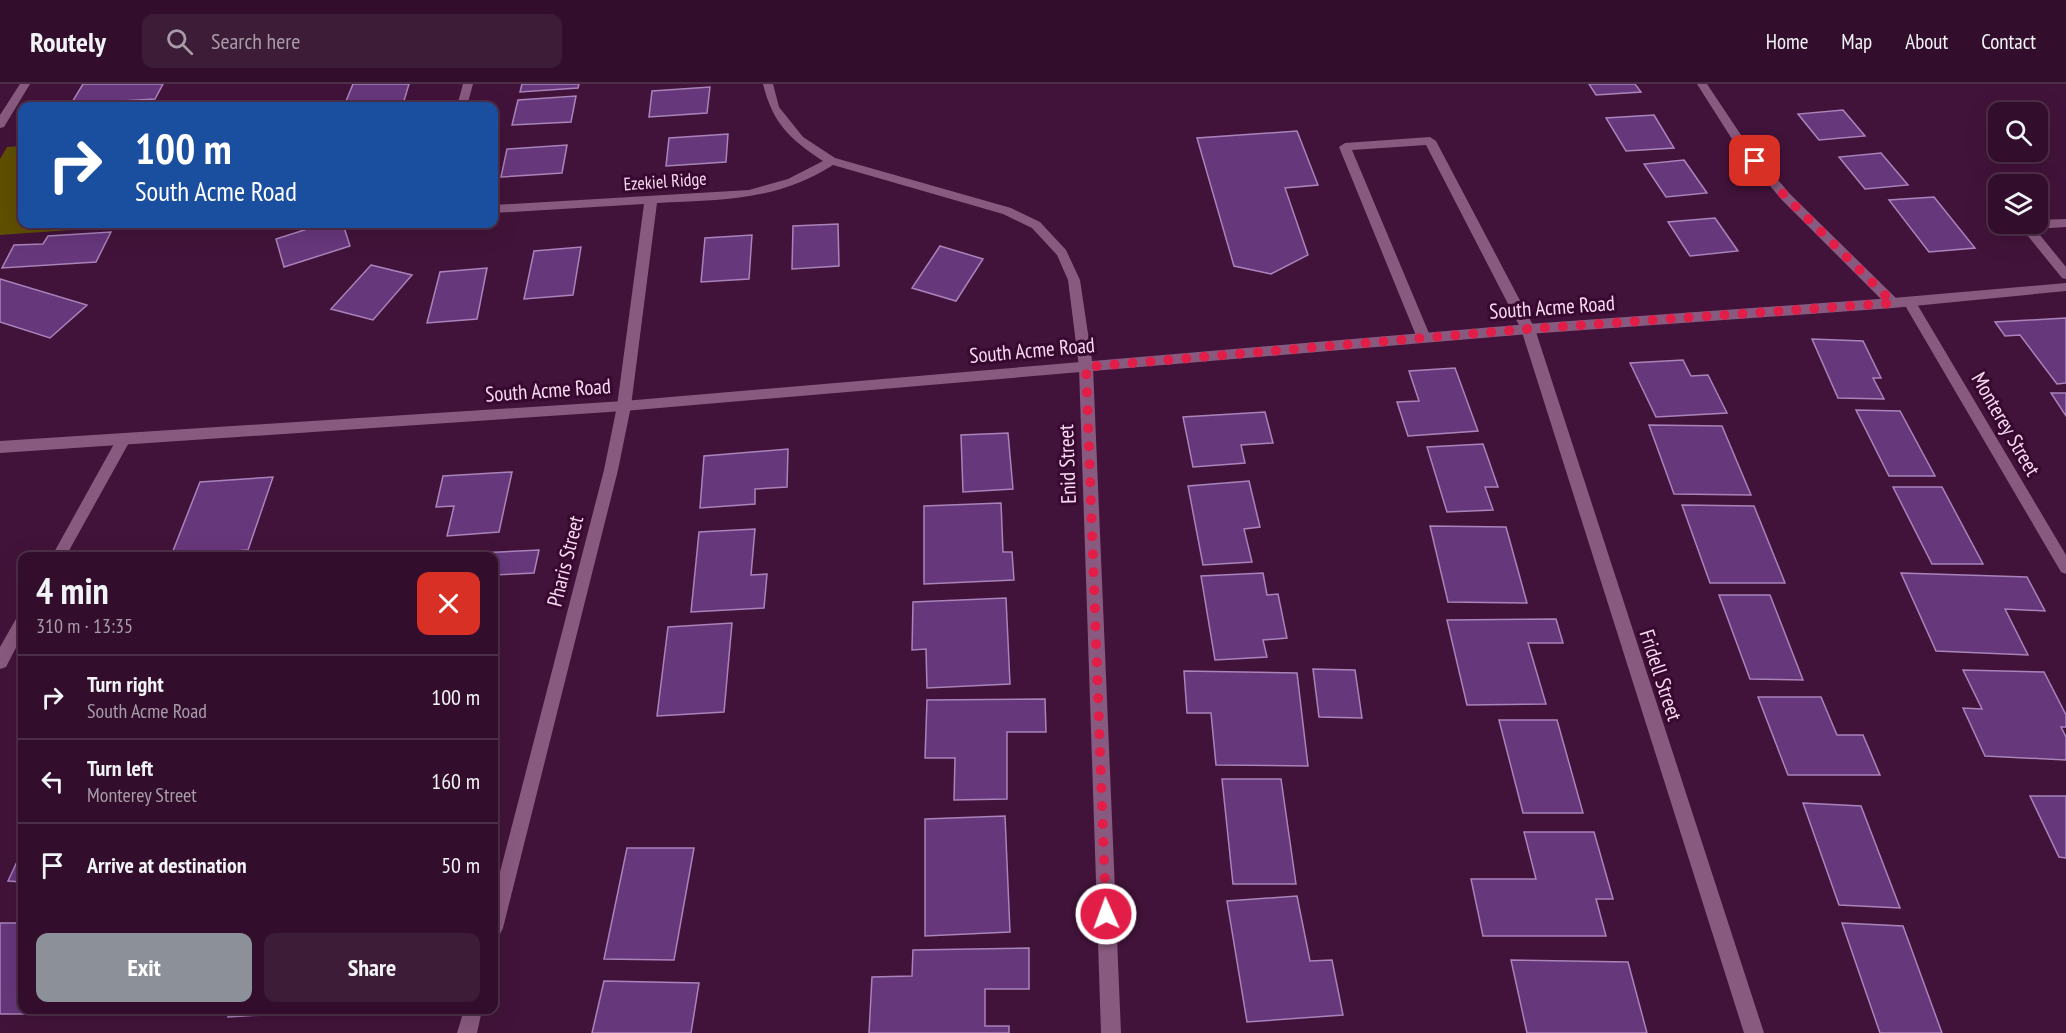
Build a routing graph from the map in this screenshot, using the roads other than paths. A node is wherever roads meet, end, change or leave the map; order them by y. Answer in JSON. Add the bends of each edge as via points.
{"nodes":[{"id":1,"x":25,"y":84,"type":"edge"},
{"id":2,"x":468,"y":84,"type":"edge"},
{"id":3,"x":768,"y":84,"type":"edge"},
{"id":4,"x":1702,"y":84,"type":"edge"},
{"id":5,"x":463,"y":102,"type":"edge"},
{"id":6,"x":0,"y":124,"type":"edge"},
{"id":7,"x":831,"y":161,"type":"junction"},
{"id":8,"x":651,"y":200,"type":"junction"},
{"id":9,"x":498,"y":209,"type":"edge"},
{"id":10,"x":2066,"y":223,"type":"edge"},
{"id":11,"x":2066,"y":275,"type":"edge"},
{"id":12,"x":2066,"y":287,"type":"edge"},
{"id":13,"x":1909,"y":302,"type":"junction"},
{"id":14,"x":1893,"y":303,"type":"junction"},
{"id":15,"x":1528,"y":329,"type":"junction"},
{"id":16,"x":1424,"y":338,"type":"junction"},
{"id":17,"x":1086,"y":367,"type":"junction"},
{"id":18,"x":624,"y":406,"type":"junction"},
{"id":19,"x":124,"y":439,"type":"junction"},
{"id":20,"x":0,"y":447,"type":"edge"},
{"id":21,"x":61,"y":552,"type":"edge"},
{"id":22,"x":2066,"y":568,"type":"edge"},
{"id":23,"x":18,"y":629,"type":"edge"},
{"id":24,"x":0,"y":662,"type":"edge"},
{"id":25,"x":498,"y":912,"type":"edge"},
{"id":26,"x":472,"y":1014,"type":"edge"},
{"id":27,"x":466,"y":1033,"type":"edge"},
{"id":28,"x":1111,"y":1033,"type":"edge"},
{"id":29,"x":1754,"y":1033,"type":"edge"}],
"edges":[{"from":1,"to":6,"type":"street"},
{"from":2,"to":5,"type":"street"},
{"from":3,"to":7,"type":"street","name":"Enid Street","via":[[774,107],[799,140]]},
{"from":4,"to":14,"type":"street","via":[[1741,144],[1785,196]]},
{"from":7,"to":8,"type":"street","name":"Ezekiel Ridge","via":[[789,185],[749,194]]},
{"from":7,"to":17,"type":"street","name":"Enid Street","via":[[1007,211],[1036,225],[1062,253],[1074,280]]},
{"from":8,"to":9,"type":"street","name":"Ezekiel Ridge"},
{"from":8,"to":18,"type":"street","name":"Pharis Street"},
{"from":10,"to":11,"type":"street","via":[[2025,225]]},
{"from":12,"to":13,"type":"street","name":"South Acme Road"},
{"from":13,"to":14,"type":"street","name":"South Acme Road"},
{"from":13,"to":22,"type":"street","name":"Monterey Street"},
{"from":14,"to":15,"type":"street","name":"South Acme Road"},
{"from":15,"to":16,"type":"street","name":"South Acme Road"},
{"from":15,"to":16,"type":"street","name":"Fridell Street","via":[[1430,141],[1345,147]]},
{"from":15,"to":29,"type":"street","name":"Fridell Street"},
{"from":16,"to":17,"type":"street","name":"South Acme Road"},
{"from":17,"to":18,"type":"street","name":"South Acme Road"},
{"from":17,"to":28,"type":"street","name":"Enid Street"},
{"from":18,"to":19,"type":"street","name":"South Acme Road"},
{"from":18,"to":25,"type":"street","name":"Pharis Street","via":[[612,470]]},
{"from":19,"to":20,"type":"street","name":"South Acme Road"},
{"from":19,"to":21,"type":"street"},
{"from":23,"to":24,"type":"street"},
{"from":26,"to":27,"type":"street"}]}
